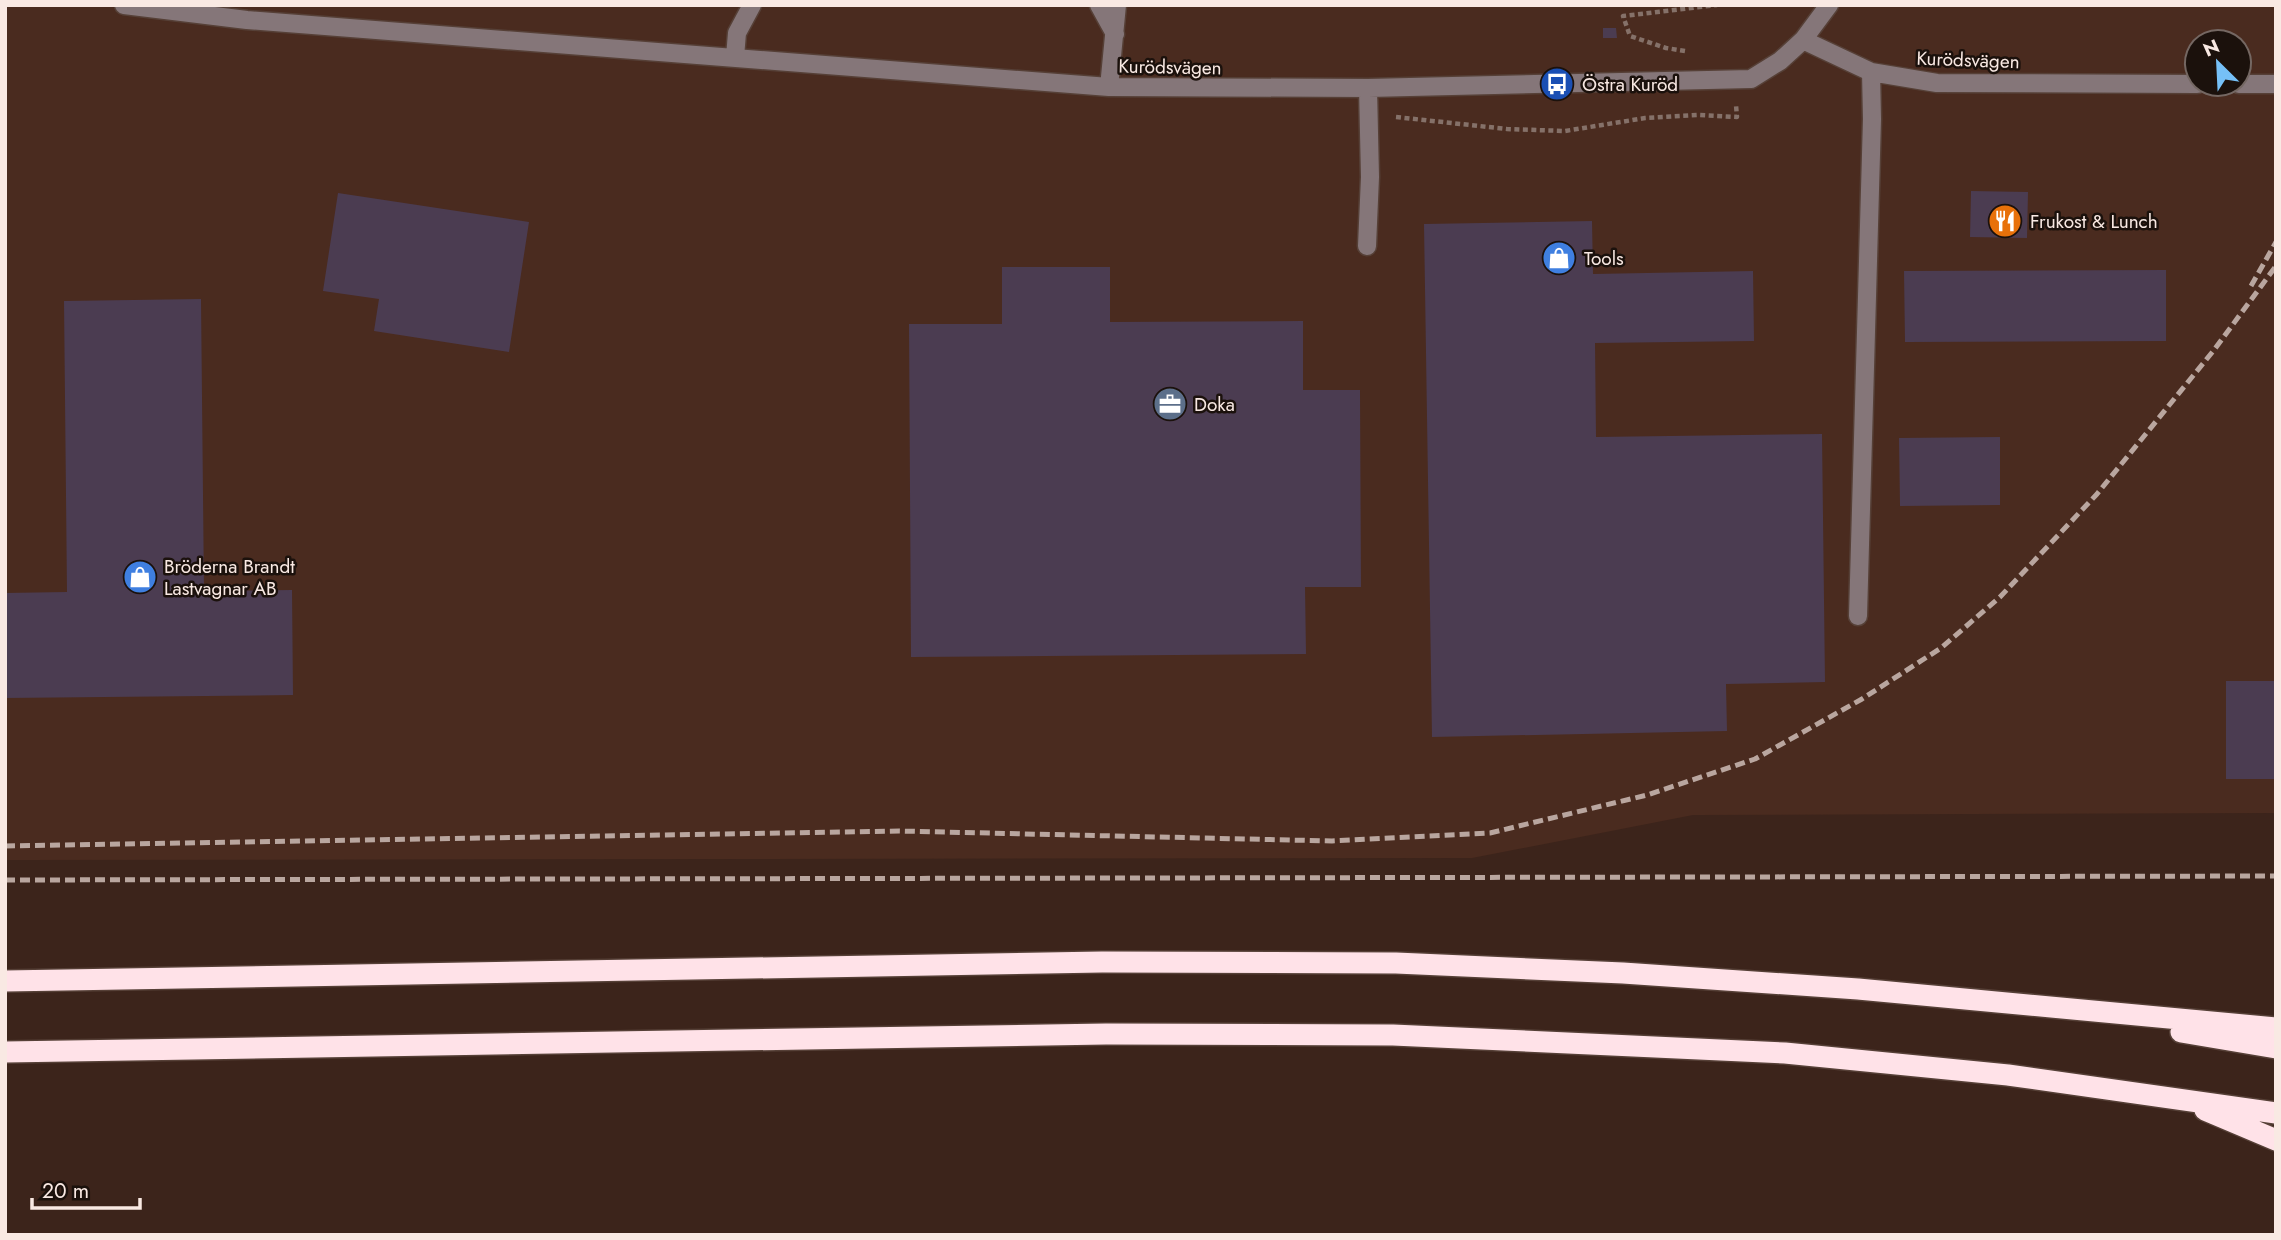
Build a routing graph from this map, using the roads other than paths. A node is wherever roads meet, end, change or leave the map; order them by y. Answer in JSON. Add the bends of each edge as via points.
{"nodes":[{"id":1,"x":124,"y":5,"type":"edge"},
{"id":2,"x":752,"y":5,"type":"edge"},
{"id":3,"x":1099,"y":5,"type":"edge"},
{"id":4,"x":1117,"y":5,"type":"edge"},
{"id":5,"x":1829,"y":5,"type":"edge"},
{"id":6,"x":1115,"y":34,"type":"junction"},
{"id":7,"x":1803,"y":40,"type":"junction"},
{"id":8,"x":735,"y":57,"type":"junction"},
{"id":9,"x":1871,"y":72,"type":"junction"},
{"id":10,"x":2183,"y":84,"type":"edge"},
{"id":11,"x":2253,"y":84,"type":"edge"},
{"id":12,"x":2276,"y":84,"type":"edge"},
{"id":13,"x":1109,"y":87,"type":"junction"},
{"id":14,"x":1368,"y":88,"type":"junction"},
{"id":15,"x":1367,"y":246,"type":"dead end"},
{"id":16,"x":1858,"y":616,"type":"dead end"},
{"id":17,"x":5,"y":981,"type":"edge"},
{"id":18,"x":2019,"y":1004,"type":"junction"},
{"id":19,"x":2276,"y":1028,"type":"edge"},
{"id":20,"x":2276,"y":1048,"type":"edge"},
{"id":21,"x":5,"y":1052,"type":"edge"},
{"id":22,"x":2177,"y":1098,"type":"junction"},
{"id":23,"x":2276,"y":1113,"type":"edge"},
{"id":24,"x":2276,"y":1140,"type":"edge"}],
"edges":[{"from":1,"to":8,"type":"street","name":"Kurödsvägen","via":[[247,20]]},
{"from":2,"to":8,"type":"street","via":[[737,33]]},
{"from":3,"to":6,"type":"street"},
{"from":4,"to":6,"type":"street"},
{"from":5,"to":7,"type":"street"},
{"from":6,"to":13,"type":"street"},
{"from":7,"to":9,"type":"street","name":"Kurödsvägen"},
{"from":7,"to":14,"type":"street","name":"Kurödsvägen","via":[[1751,79]]},
{"from":8,"to":13,"type":"street","name":"Kurödsvägen"},
{"from":9,"to":10,"type":"street","name":"Kurödsvägen","via":[[1937,83]]},
{"from":9,"to":16,"type":"street"},
{"from":11,"to":12,"type":"street"},
{"from":13,"to":14,"type":"street","name":"Kurödsvägen"},
{"from":14,"to":15,"type":"street"},
{"from":17,"to":18,"type":"highway","via":[[1102,962],[1396,963],[1623,973]]},
{"from":18,"to":19,"type":"highway"},
{"from":18,"to":20,"type":"highway"},
{"from":21,"to":22,"type":"highway","via":[[1107,1034],[1393,1035],[1785,1053],[2008,1075]]},
{"from":22,"to":23,"type":"highway"},
{"from":22,"to":24,"type":"highway"}]}
